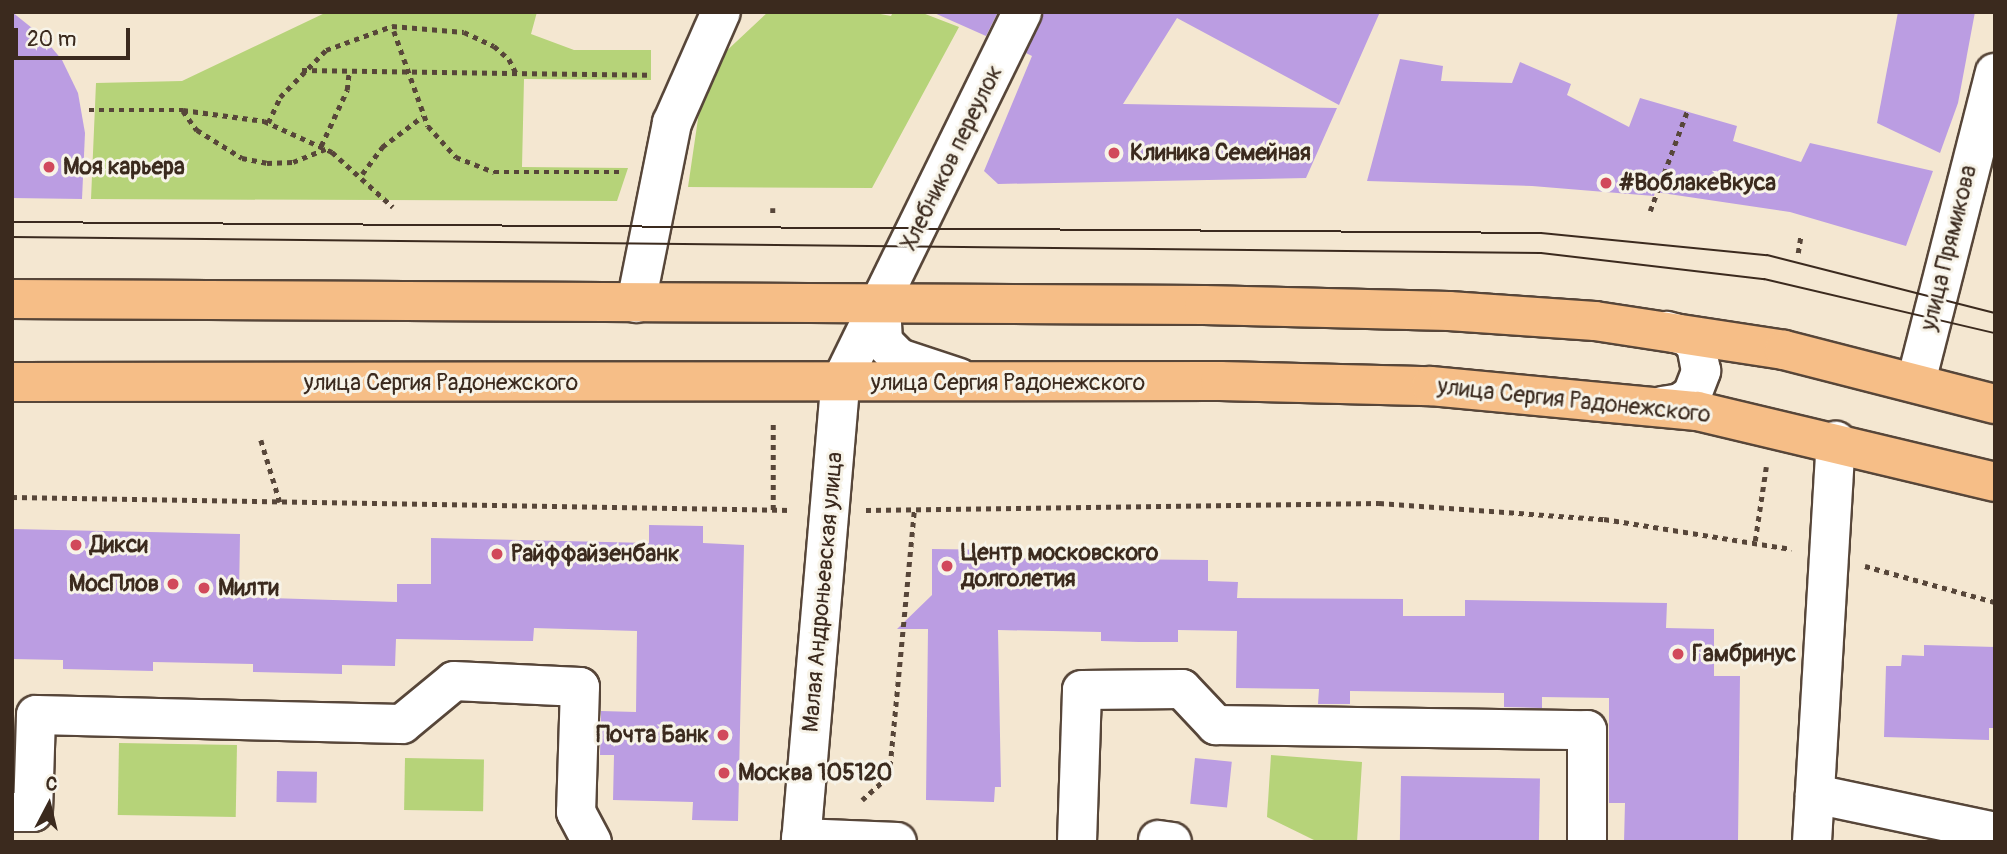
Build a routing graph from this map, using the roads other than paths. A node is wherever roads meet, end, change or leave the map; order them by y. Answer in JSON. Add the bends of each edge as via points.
{"nodes":[{"id":1,"x":722,"y":12,"type":"edge"},
{"id":2,"x":1022,"y":12,"type":"edge"},
{"id":3,"x":1995,"y":73,"type":"edge"},
{"id":4,"x":12,"y":299,"type":"edge"},
{"id":5,"x":636,"y":303,"type":"junction"},
{"id":6,"x":881,"y":304,"type":"junction"},
{"id":7,"x":1667,"y":331,"type":"junction"},
{"id":8,"x":12,"y":382,"type":"edge"},
{"id":9,"x":1916,"y":382,"type":"junction"},
{"id":10,"x":840,"y":384,"type":"junction"},
{"id":11,"x":983,"y":384,"type":"junction"},
{"id":12,"x":1995,"y":404,"type":"edge"},
{"id":13,"x":1662,"y":406,"type":"junction"},
{"id":14,"x":1836,"y":441,"type":"junction"},
{"id":15,"x":1995,"y":482,"type":"edge"},
{"id":16,"x":1815,"y":794,"type":"junction"},
{"id":17,"x":12,"y":811,"type":"edge"},
{"id":18,"x":1995,"y":832,"type":"edge"},
{"id":19,"x":801,"y":840,"type":"edge"},
{"id":20,"x":592,"y":842,"type":"edge"},
{"id":21,"x":897,"y":842,"type":"edge"},
{"id":22,"x":1077,"y":842,"type":"edge"},
{"id":23,"x":1587,"y":842,"type":"edge"},
{"id":24,"x":1812,"y":842,"type":"edge"}],
"edges":[{"from":1,"to":5,"type":"street","via":[[672,123]]},
{"from":2,"to":6,"type":"street","name":"Хлебников переулок"},
{"from":3,"to":9,"type":"street","name":"улица Прямикова"},
{"from":4,"to":5,"type":"main road"},
{"from":5,"to":6,"type":"main road"},
{"from":6,"to":7,"type":"main road","via":[[1449,311]]},
{"from":6,"to":10,"type":"street","name":"Хлебников переулок"},
{"from":6,"to":11,"type":"street","name":"Хлебников переулок","via":[[883,342],[899,358]]},
{"from":7,"to":9,"type":"main road","via":[[1784,350]]},
{"from":7,"to":13,"type":"street","via":[[1686,336],[1696,345],[1701,371],[1692,395]]},
{"from":8,"to":10,"type":"main road","name":"улица Сергия Радонежского"},
{"from":9,"to":12,"type":"main road"},
{"from":10,"to":11,"type":"main road","name":"улица Сергия Радонежского"},
{"from":10,"to":19,"type":"street","name":"Малая Андроньевская улица"},
{"from":11,"to":13,"type":"main road","name":"улица Сергия Радонежского","via":[[1220,381],[1431,386]]},
{"from":13,"to":14,"type":"main road","name":"улица Сергия Радонежского"},
{"from":14,"to":15,"type":"main road","name":"улица Сергия Радонежского"},
{"from":14,"to":16,"type":"street"},
{"from":16,"to":18,"type":"street"},
{"from":16,"to":24,"type":"street"},
{"from":17,"to":20,"type":"street","via":[[33,812],[36,715],[402,723],[454,681],[568,686],[580,687],[576,812]]},
{"from":19,"to":21,"type":"street"},
{"from":22,"to":23,"type":"street","via":[[1082,690],[1182,689],[1216,724],[1587,730]]}]}
